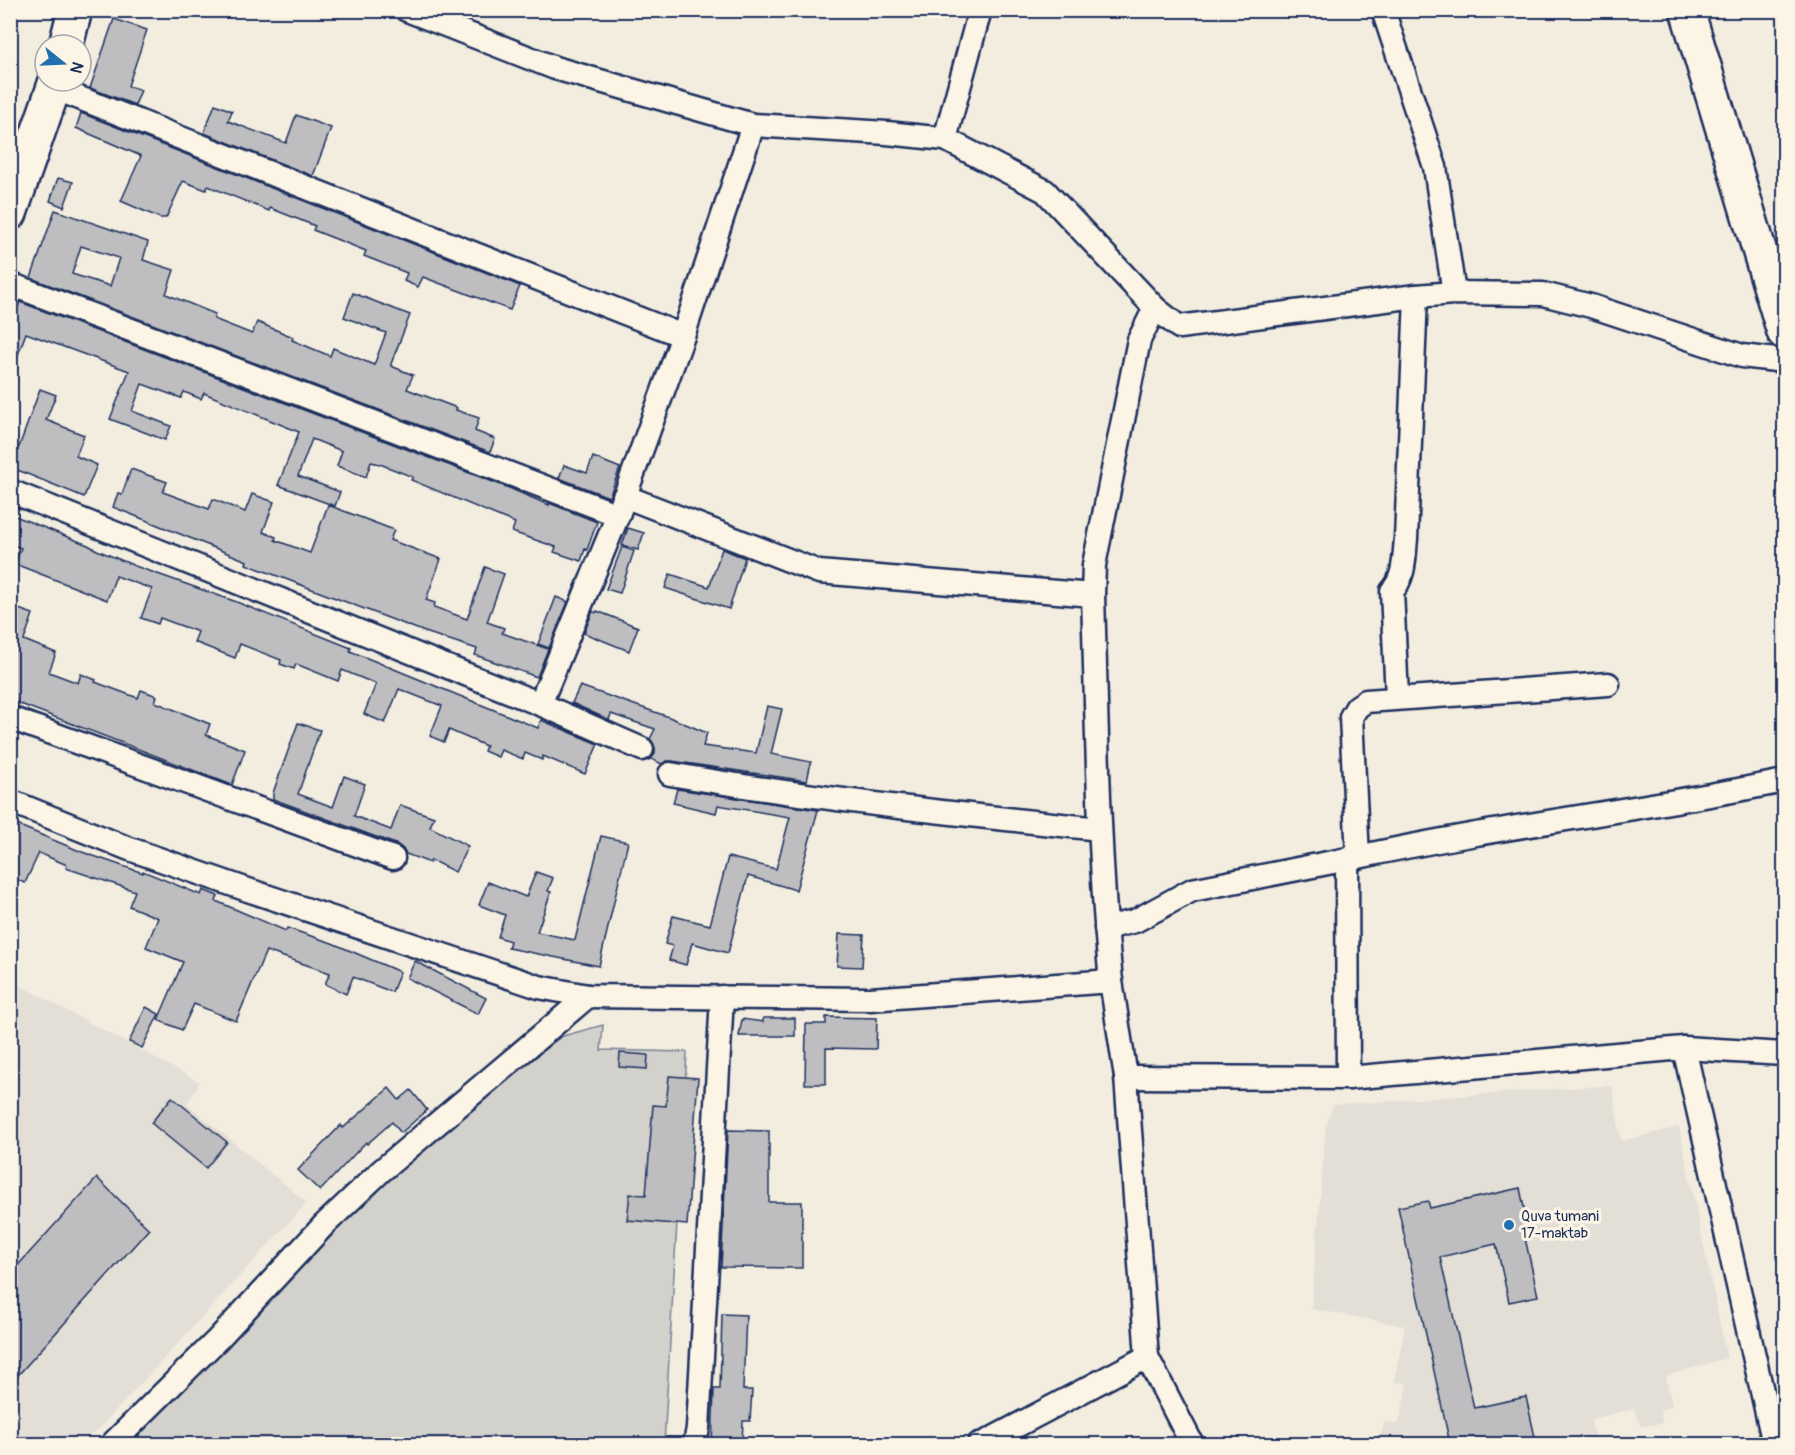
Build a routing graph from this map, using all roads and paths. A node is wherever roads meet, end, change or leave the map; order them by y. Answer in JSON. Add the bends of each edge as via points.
{"nodes":[{"id":1,"x":75,"y":10,"type":"edge"},
{"id":2,"x":407,"y":10,"type":"edge"},
{"id":3,"x":980,"y":10,"type":"edge"},
{"id":4,"x":1383,"y":10,"type":"edge"},
{"id":5,"x":1687,"y":10,"type":"edge"},
{"id":6,"x":69,"y":33,"type":"edge"},
{"id":7,"x":52,"y":93,"type":"edge"},
{"id":8,"x":75,"y":93,"type":"edge"},
{"id":9,"x":753,"y":125,"type":"junction"},
{"id":10,"x":945,"y":139,"type":"junction"},
{"id":11,"x":10,"y":213,"type":"edge"},
{"id":12,"x":10,"y":284,"type":"edge"},
{"id":13,"x":1454,"y":293,"type":"junction"},
{"id":14,"x":1416,"y":296,"type":"junction"},
{"id":15,"x":1155,"y":308,"type":"junction"},
{"id":16,"x":1785,"y":332,"type":"edge"},
{"id":17,"x":683,"y":336,"type":"junction"},
{"id":18,"x":1785,"y":361,"type":"edge"},
{"id":19,"x":10,"y":490,"type":"edge"},
{"id":20,"x":621,"y":506,"type":"junction"},
{"id":21,"x":1092,"y":595,"type":"junction"},
{"id":22,"x":1608,"y":684,"type":"dead end"},
{"id":23,"x":1397,"y":698,"type":"junction"},
{"id":24,"x":540,"y":704,"type":"junction"},
{"id":25,"x":10,"y":718,"type":"edge"},
{"id":26,"x":642,"y":749,"type":"dead end"},
{"id":27,"x":670,"y":774,"type":"dead end"},
{"id":28,"x":1785,"y":781,"type":"edge"},
{"id":29,"x":10,"y":801,"type":"edge"},
{"id":30,"x":1101,"y":829,"type":"junction"},
{"id":31,"x":393,"y":858,"type":"dead end"},
{"id":32,"x":1353,"y":858,"type":"junction"},
{"id":33,"x":1106,"y":928,"type":"junction"},
{"id":34,"x":1111,"y":981,"type":"junction"},
{"id":35,"x":588,"y":996,"type":"junction"},
{"id":36,"x":722,"y":997,"type":"junction"},
{"id":37,"x":1684,"y":1048,"type":"junction"},
{"id":38,"x":1785,"y":1053,"type":"edge"},
{"id":39,"x":1126,"y":1077,"type":"junction"},
{"id":40,"x":1348,"y":1078,"type":"junction"},
{"id":41,"x":1147,"y":1357,"type":"junction"},
{"id":42,"x":112,"y":1444,"type":"edge"},
{"id":43,"x":695,"y":1444,"type":"edge"},
{"id":44,"x":978,"y":1444,"type":"edge"},
{"id":45,"x":1192,"y":1444,"type":"edge"},
{"id":46,"x":1774,"y":1444,"type":"edge"}],
"edges":[{"from":1,"to":6,"type":"main road"},
{"from":2,"to":9,"type":"street","via":[[555,68]]},
{"from":3,"to":10,"type":"street"},
{"from":4,"to":13,"type":"street","via":[[1435,168]]},
{"from":5,"to":16,"type":"main road"},
{"from":7,"to":11,"type":"main road"},
{"from":8,"to":17,"type":"street"},
{"from":9,"to":10,"type":"street"},
{"from":9,"to":17,"type":"street"},
{"from":10,"to":15,"type":"street","via":[[1045,191]]},
{"from":12,"to":20,"type":"street"},
{"from":13,"to":14,"type":"street"},
{"from":13,"to":18,"type":"street","via":[[1543,294],[1742,356]]},
{"from":14,"to":15,"type":"street","via":[[1179,327]]},
{"from":14,"to":23,"type":"street","via":[[1406,539],[1402,576],[1392,591]]},
{"from":15,"to":21,"type":"street","via":[[1139,340],[1094,565]]},
{"from":17,"to":20,"type":"street"},
{"from":19,"to":24,"type":"street"},
{"from":20,"to":21,"type":"street","via":[[819,572]]},
{"from":20,"to":24,"type":"street"},
{"from":21,"to":30,"type":"street"},
{"from":22,"to":23,"type":"street"},
{"from":23,"to":32,"type":"street","via":[[1366,701],[1351,717]]},
{"from":24,"to":26,"type":"street"},
{"from":25,"to":31,"type":"street"},
{"from":27,"to":30,"type":"street","via":[[902,808]]},
{"from":28,"to":32,"type":"street","via":[[1436,840]]},
{"from":29,"to":35,"type":"street","via":[[127,848],[248,890],[539,987]]},
{"from":30,"to":33,"type":"street"},
{"from":32,"to":33,"type":"street","via":[[1192,890],[1135,921]]},
{"from":32,"to":40,"type":"street"},
{"from":33,"to":34,"type":"street"},
{"from":34,"to":36,"type":"street","via":[[870,999]]},
{"from":34,"to":39,"type":"street"},
{"from":35,"to":36,"type":"street"},
{"from":35,"to":42,"type":"street","via":[[381,1171]]},
{"from":36,"to":43,"type":"street"},
{"from":37,"to":38,"type":"street"},
{"from":37,"to":40,"type":"street"},
{"from":37,"to":46,"type":"street"},
{"from":39,"to":40,"type":"street"},
{"from":39,"to":41,"type":"street"},
{"from":41,"to":44,"type":"street"},
{"from":41,"to":45,"type":"street"}]}
